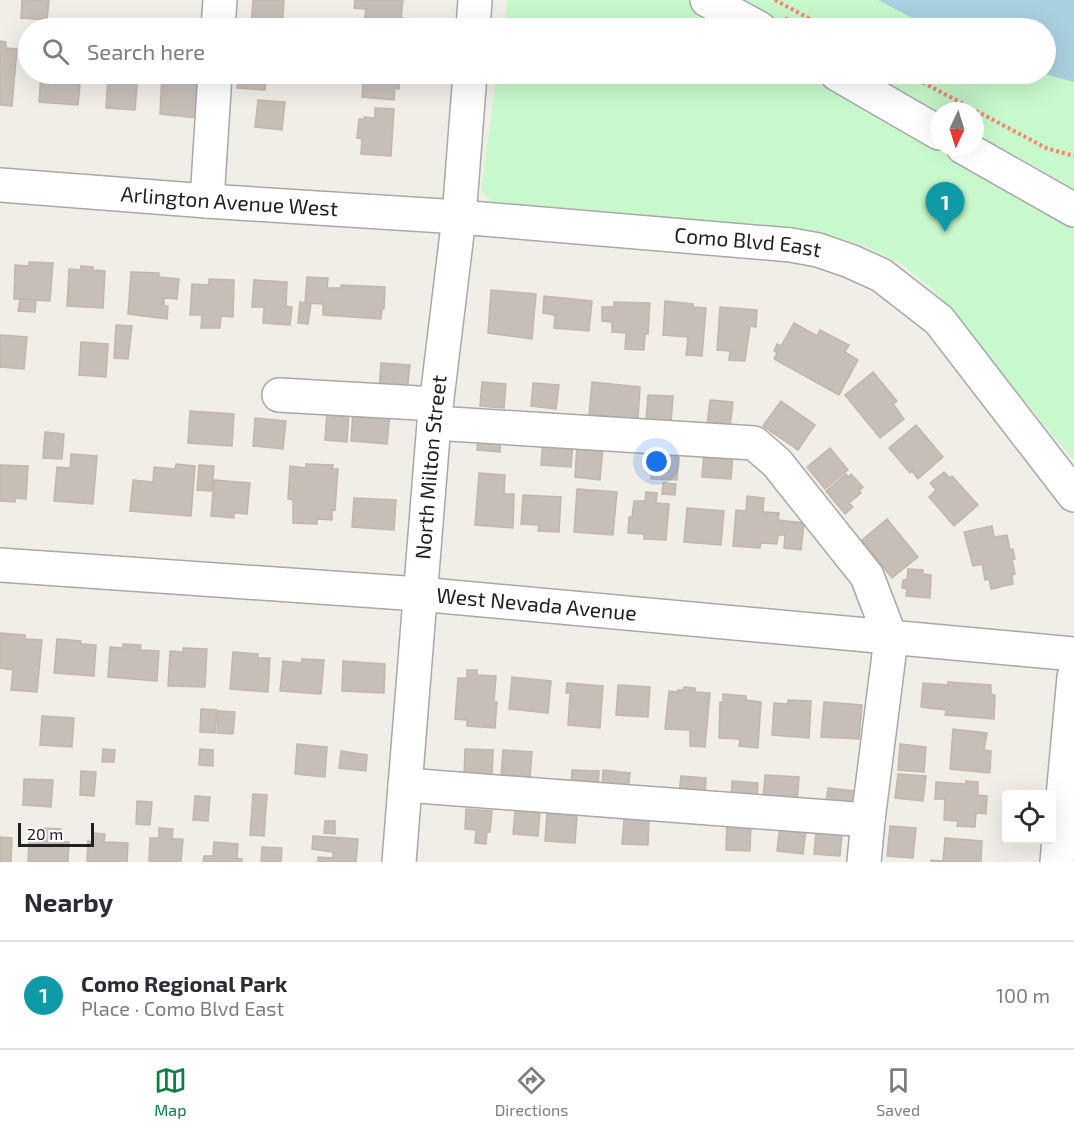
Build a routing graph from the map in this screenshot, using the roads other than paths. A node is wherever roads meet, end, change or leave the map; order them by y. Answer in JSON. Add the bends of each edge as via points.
{"nodes":[{"id":1,"x":220,"y":0,"type":"edge"},
{"id":2,"x":475,"y":0,"type":"edge"},
{"id":3,"x":707,"y":0,"type":"edge"},
{"id":4,"x":219,"y":18,"type":"edge"},
{"id":5,"x":474,"y":18,"type":"edge"},
{"id":6,"x":740,"y":18,"type":"edge"},
{"id":7,"x":214,"y":84,"type":"edge"},
{"id":8,"x":469,"y":84,"type":"edge"},
{"id":9,"x":854,"y":84,"type":"edge"},
{"id":10,"x":930,"y":128,"type":"edge"},
{"id":11,"x":979,"y":156,"type":"edge"},
{"id":12,"x":0,"y":185,"type":"edge"},
{"id":13,"x":207,"y":201,"type":"junction"},
{"id":14,"x":1074,"y":210,"type":"edge"},
{"id":15,"x":459,"y":217,"type":"junction"},
{"id":16,"x":279,"y":395,"type":"dead end"},
{"id":17,"x":435,"y":414,"type":"junction"},
{"id":18,"x":1074,"y":495,"type":"edge"},
{"id":19,"x":0,"y":565,"type":"edge"},
{"id":20,"x":419,"y":594,"type":"junction"},
{"id":21,"x":891,"y":639,"type":"junction"},
{"id":22,"x":1074,"y":654,"type":"edge"},
{"id":23,"x":1074,"y":677,"type":"edge"},
{"id":24,"x":405,"y":785,"type":"junction"},
{"id":25,"x":868,"y":820,"type":"junction"},
{"id":26,"x":399,"y":862,"type":"edge"},
{"id":27,"x":864,"y":862,"type":"edge"},
{"id":28,"x":1057,"y":862,"type":"edge"}],
"edges":[{"from":1,"to":4,"type":"street"},
{"from":2,"to":5,"type":"street"},
{"from":3,"to":6,"type":"street"},
{"from":7,"to":13,"type":"street"},
{"from":8,"to":15,"type":"street"},
{"from":9,"to":10,"type":"street"},
{"from":11,"to":14,"type":"street"},
{"from":12,"to":13,"type":"street","name":"Arlington Avenue West"},
{"from":13,"to":15,"type":"street","name":"Arlington Avenue West"},
{"from":15,"to":17,"type":"street","name":"North Milton Street"},
{"from":15,"to":18,"type":"street","name":"Como Blvd East","via":[[818,249],[881,275],[939,320]]},
{"from":16,"to":17,"type":"street"},
{"from":17,"to":20,"type":"street","name":"North Milton Street"},
{"from":17,"to":21,"type":"street","via":[[754,443],[777,462],[867,576]]},
{"from":19,"to":20,"type":"street","name":"West Nevada Avenue"},
{"from":20,"to":21,"type":"street","name":"West Nevada Avenue"},
{"from":20,"to":24,"type":"street","name":"North Milton Street"},
{"from":21,"to":22,"type":"street","name":"West Nevada Avenue"},
{"from":21,"to":25,"type":"street"},
{"from":23,"to":28,"type":"street"},
{"from":24,"to":25,"type":"street"},
{"from":24,"to":26,"type":"street","name":"North Milton Street"},
{"from":25,"to":27,"type":"street"}]}
